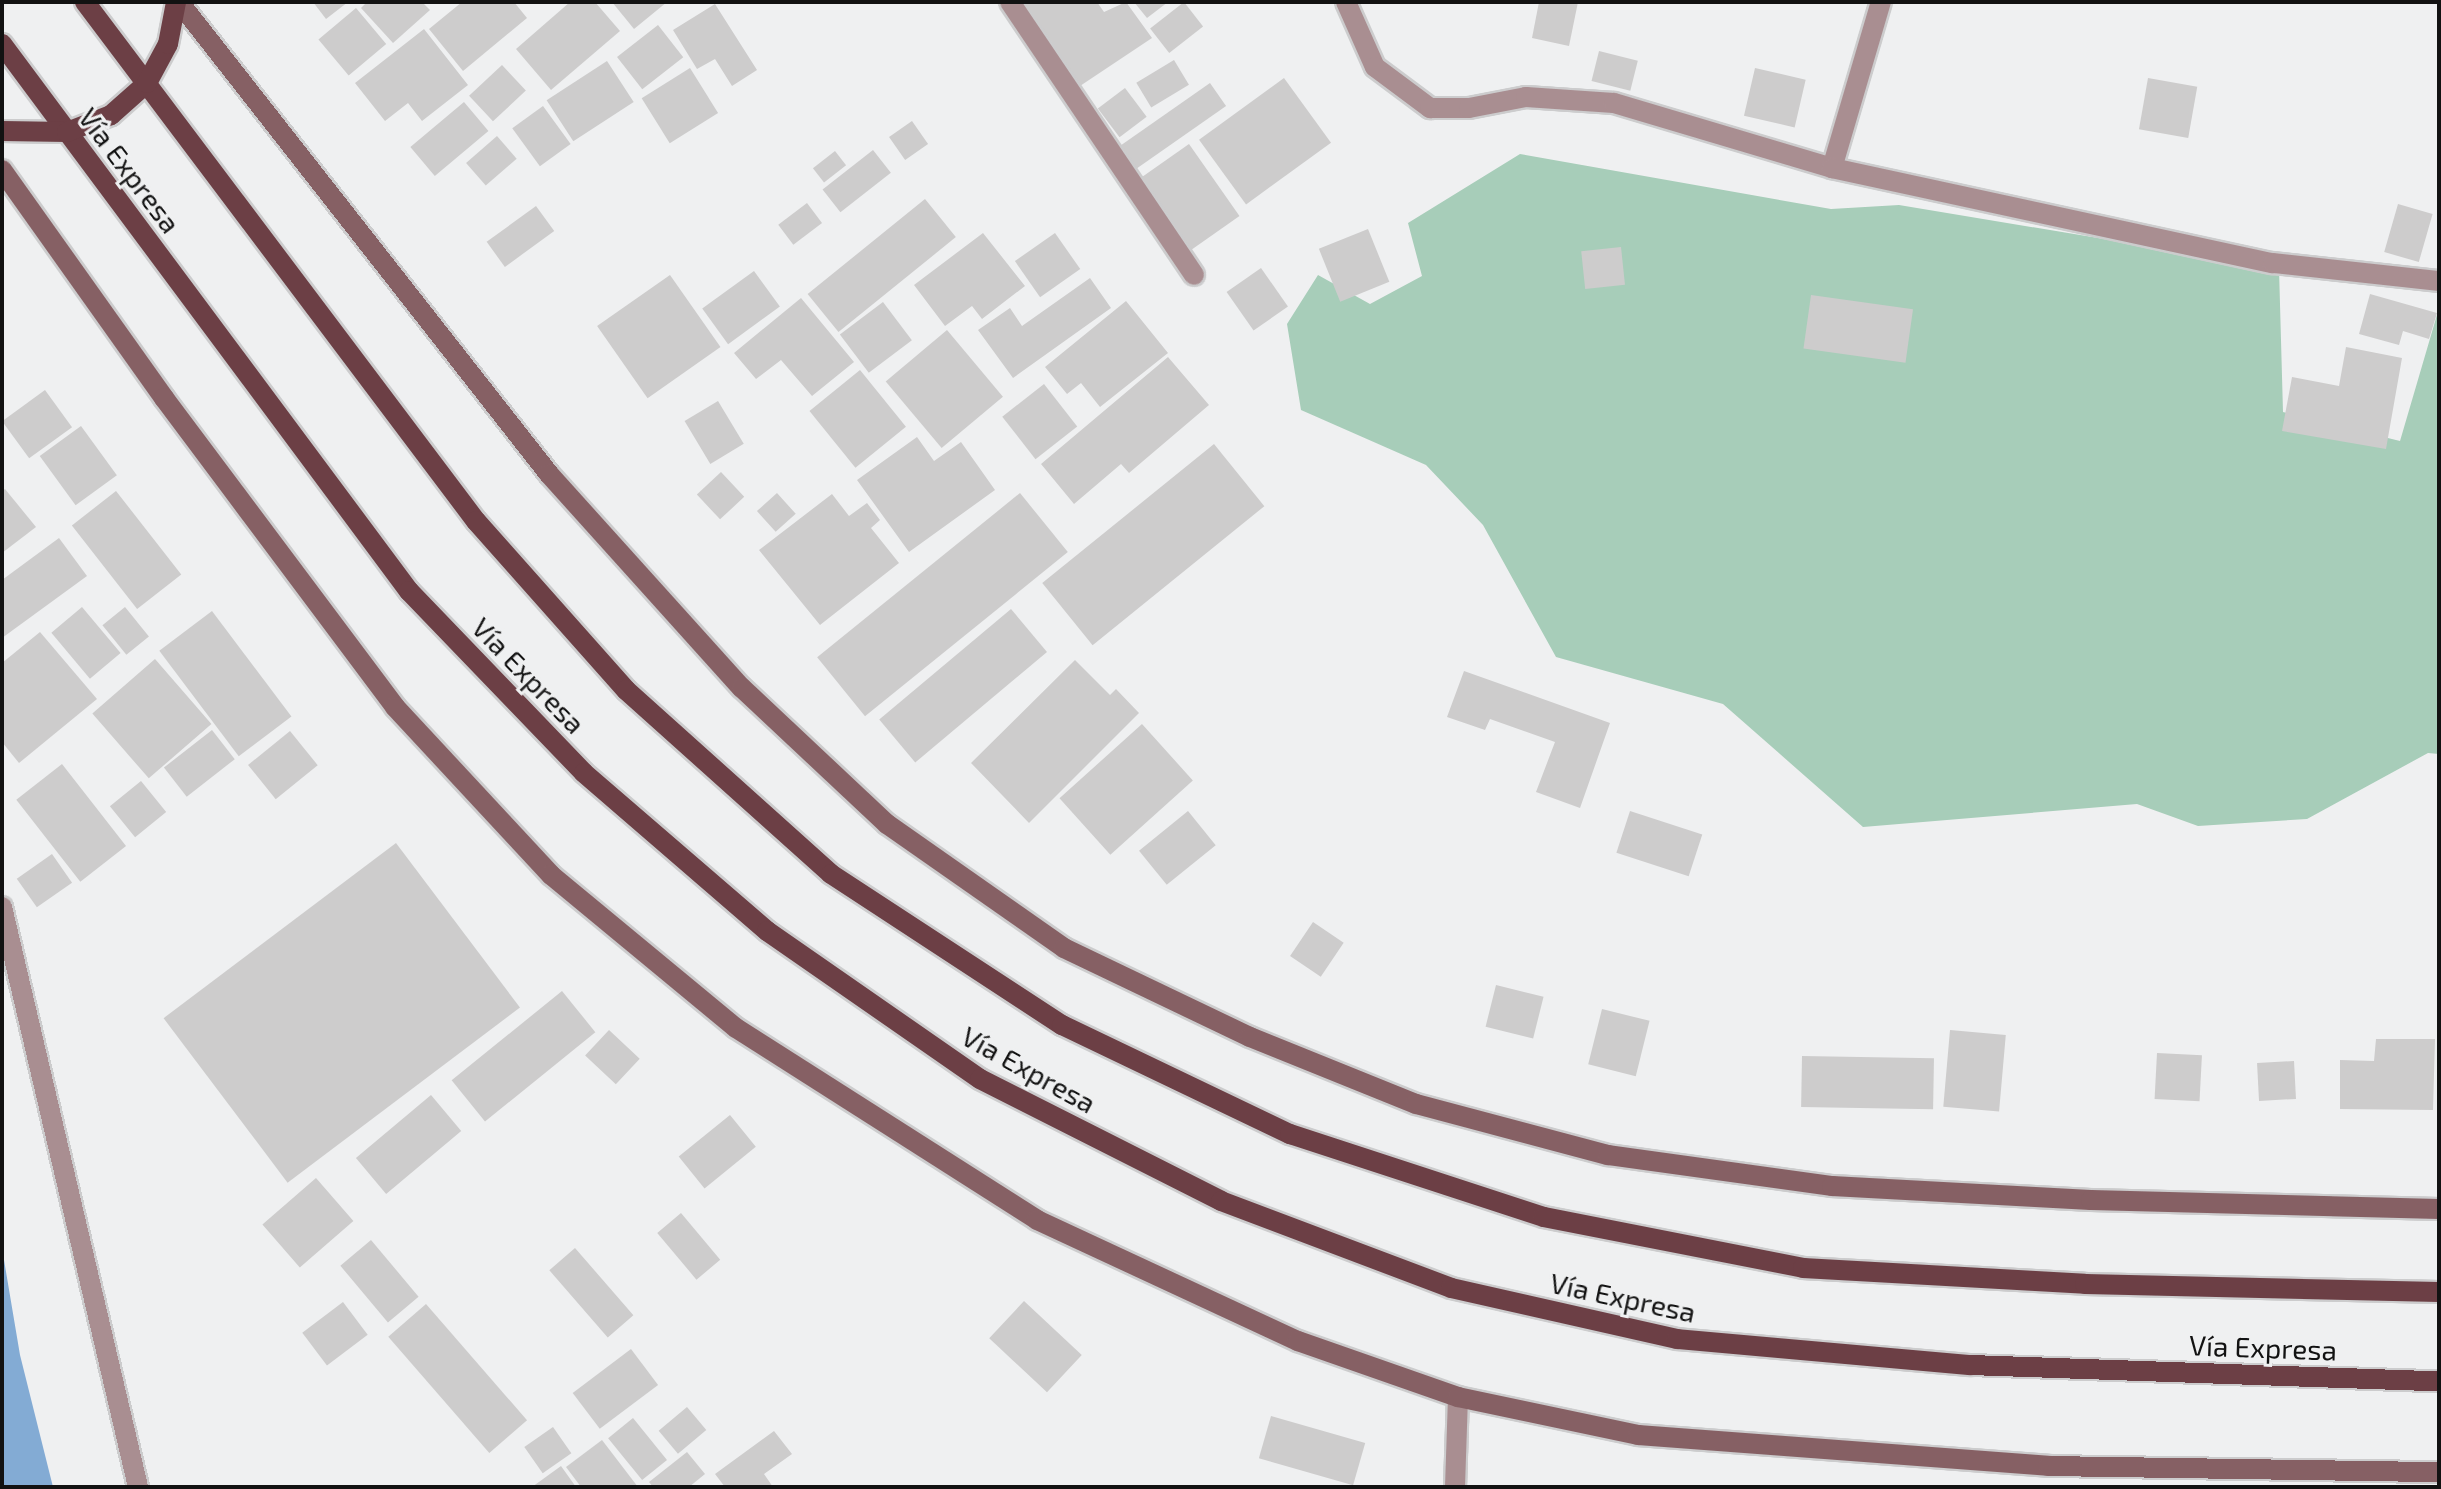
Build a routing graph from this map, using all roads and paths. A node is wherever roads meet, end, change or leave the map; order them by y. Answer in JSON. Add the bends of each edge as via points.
{"nodes":[{"id":1,"x":85,"y":2,"type":"edge"},
{"id":2,"x":178,"y":2,"type":"edge"},
{"id":3,"x":1010,"y":2,"type":"edge"},
{"id":4,"x":1346,"y":2,"type":"edge"},
{"id":5,"x":1881,"y":2,"type":"edge"},
{"id":6,"x":2,"y":44,"type":"edge"},
{"id":7,"x":147,"y":83,"type":"junction"},
{"id":8,"x":2,"y":131,"type":"edge"},
{"id":9,"x":67,"y":132,"type":"junction"},
{"id":10,"x":1832,"y":168,"type":"junction"},
{"id":11,"x":2,"y":170,"type":"edge"},
{"id":12,"x":1194,"y":275,"type":"dead end"},
{"id":13,"x":2439,"y":281,"type":"edge"},
{"id":14,"x":2,"y":907,"type":"edge"},
{"id":15,"x":2439,"y":1209,"type":"edge"},
{"id":16,"x":2439,"y":1292,"type":"edge"},
{"id":17,"x":2439,"y":1381,"type":"edge"},
{"id":18,"x":1458,"y":1397,"type":"junction"},
{"id":19,"x":2439,"y":1472,"type":"edge"},
{"id":20,"x":138,"y":1487,"type":"edge"},
{"id":21,"x":1455,"y":1487,"type":"edge"}],
"edges":[{"from":1,"to":7,"type":"main road","name":"Vía Expresa"},
{"from":2,"to":7,"type":"main road","via":[[168,44]]},
{"from":2,"to":15,"type":"main road","via":[[549,474],[742,688],[887,824],[1064,948],[1250,1037],[1416,1104],[1608,1155],[1832,1186],[2091,1200]]},
{"from":3,"to":12,"type":"street"},
{"from":4,"to":10,"type":"street","via":[[1375,67],[1430,108],[1469,108],[1526,97],[1614,103]]},
{"from":5,"to":10,"type":"street"},
{"from":6,"to":9,"type":"main road","name":"Vía Expresa"},
{"from":7,"to":9,"type":"main road","via":[[111,115]]},
{"from":7,"to":16,"type":"main road","name":"Vía Expresa","via":[[476,521],[626,690],[831,874],[1062,1025],[1290,1134],[1544,1217],[1803,1268],[2085,1284]]},
{"from":8,"to":9,"type":"main road"},
{"from":9,"to":17,"type":"main road","name":"Vía Expresa","via":[[409,591],[584,773],[767,931],[980,1079],[1221,1201],[1451,1288],[1677,1339],[1970,1365]]},
{"from":10,"to":13,"type":"street","via":[[2273,263]]},
{"from":11,"to":18,"type":"main road","via":[[395,707],[551,875],[736,1028],[1037,1220],[1298,1341]]},
{"from":14,"to":20,"type":"street"},
{"from":18,"to":19,"type":"main road","via":[[1638,1435],[2048,1466]]},
{"from":18,"to":21,"type":"street"}]}
